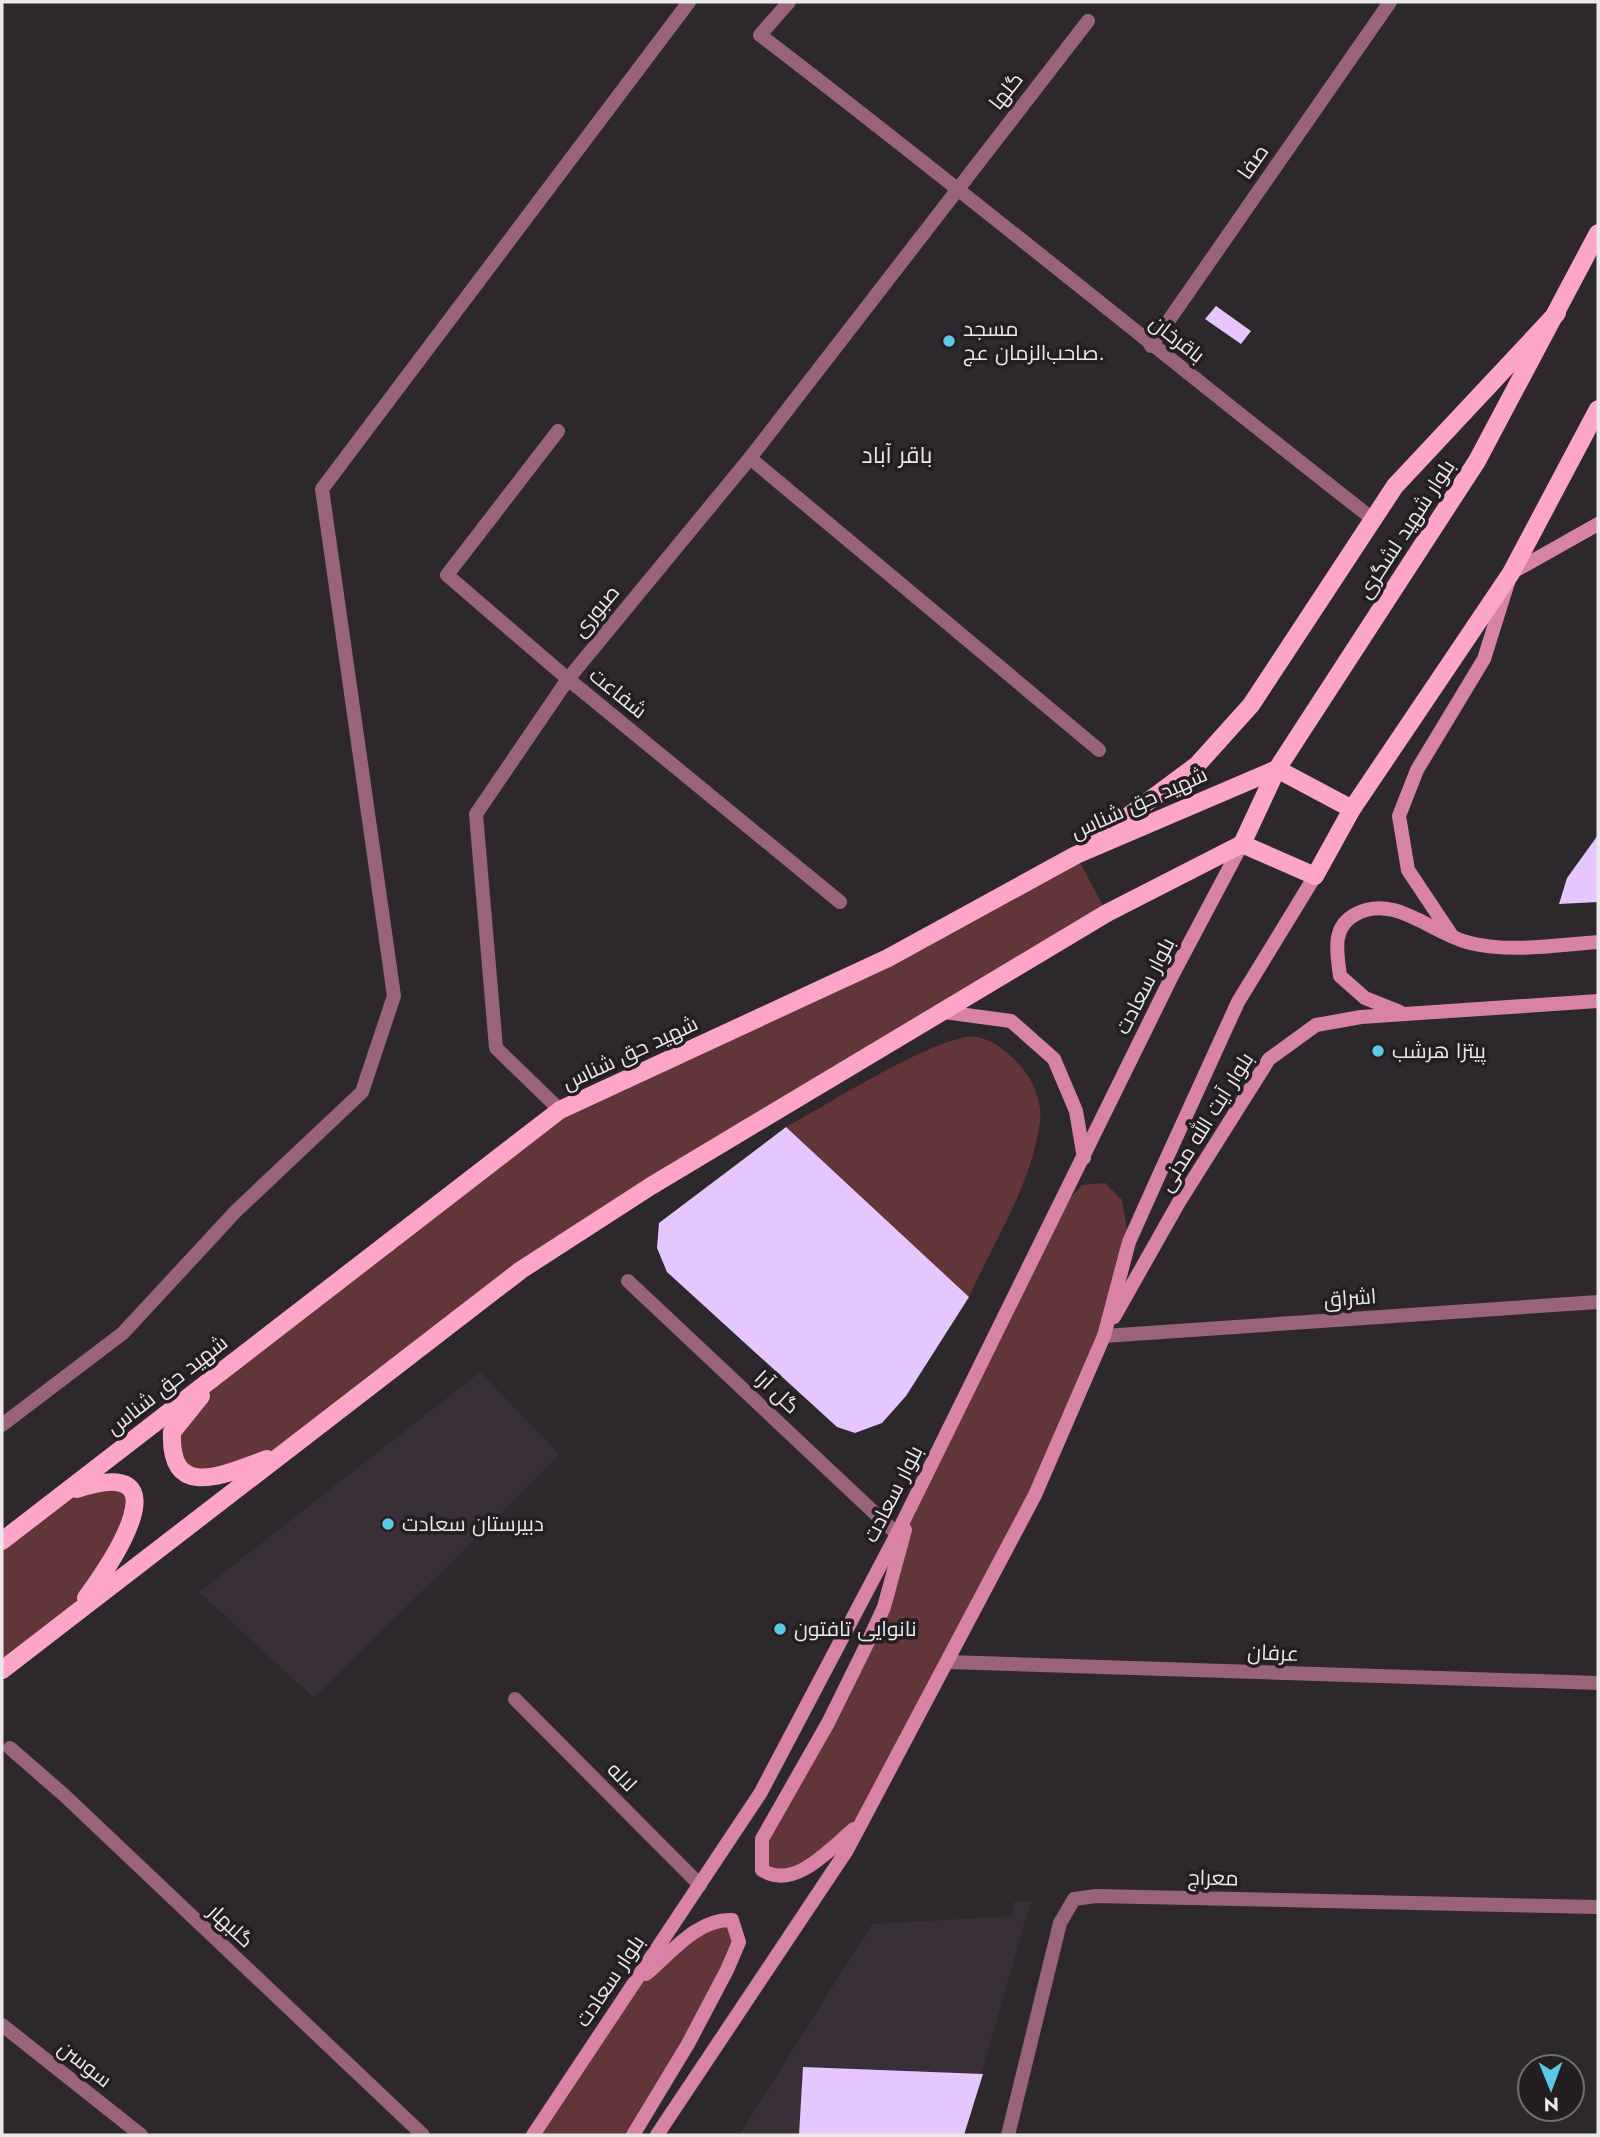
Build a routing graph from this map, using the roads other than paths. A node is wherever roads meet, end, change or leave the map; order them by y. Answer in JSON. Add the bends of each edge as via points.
{"nodes":[{"id":1,"x":689,"y":2,"type":"edge"},
{"id":2,"x":789,"y":2,"type":"edge"},
{"id":3,"x":1391,"y":2,"type":"edge"},
{"id":4,"x":1088,"y":21,"type":"dead end"},
{"id":5,"x":957,"y":186,"type":"junction"},
{"id":6,"x":1598,"y":233,"type":"edge"},
{"id":7,"x":1557,"y":313,"type":"junction"},
{"id":8,"x":1151,"y":345,"type":"junction"},
{"id":9,"x":1598,"y":409,"type":"edge"},
{"id":10,"x":558,"y":431,"type":"dead end"},
{"id":11,"x":750,"y":458,"type":"junction"},
{"id":12,"x":1374,"y":520,"type":"junction"},
{"id":13,"x":1598,"y":524,"type":"edge"},
{"id":14,"x":1511,"y":573,"type":"junction"},
{"id":15,"x":568,"y":679,"type":"junction"},
{"id":16,"x":1099,"y":750,"type":"dead end"},
{"id":17,"x":1277,"y":768,"type":"junction"},
{"id":18,"x":1352,"y":809,"type":"junction"},
{"id":19,"x":1242,"y":844,"type":"junction"},
{"id":20,"x":1076,"y":855,"type":"junction"},
{"id":21,"x":1315,"y":876,"type":"junction"},
{"id":22,"x":840,"y":902,"type":"dead end"},
{"id":23,"x":1452,"y":936,"type":"junction"},
{"id":24,"x":1598,"y":942,"type":"edge"},
{"id":25,"x":1598,"y":1001,"type":"edge"},
{"id":26,"x":944,"y":1012,"type":"junction"},
{"id":27,"x":1406,"y":1014,"type":"junction"},
{"id":28,"x":560,"y":1110,"type":"junction"},
{"id":29,"x":1084,"y":1158,"type":"junction"},
{"id":30,"x":628,"y":1281,"type":"dead end"},
{"id":31,"x":1598,"y":1302,"type":"edge"},
{"id":32,"x":1104,"y":1335,"type":"junction"},
{"id":33,"x":227,"y":1367,"type":"junction"},
{"id":34,"x":2,"y":1425,"type":"edge"},
{"id":35,"x":283,"y":1453,"type":"junction"},
{"id":36,"x":63,"y":1494,"type":"junction"},
{"id":37,"x":912,"y":1502,"type":"junction"},
{"id":38,"x":897,"y":1534,"type":"junction"},
{"id":39,"x":2,"y":1541,"type":"edge"},
{"id":40,"x":73,"y":1615,"type":"junction"},
{"id":41,"x":947,"y":1662,"type":"junction"},
{"id":42,"x":2,"y":1670,"type":"edge"},
{"id":43,"x":1598,"y":1683,"type":"edge"},
{"id":44,"x":514,"y":1699,"type":"dead end"},
{"id":45,"x":10,"y":1748,"type":"dead end"},
{"id":46,"x":864,"y":1820,"type":"junction"},
{"id":47,"x":699,"y":1885,"type":"junction"},
{"id":48,"x":1598,"y":1907,"type":"edge"},
{"id":49,"x":633,"y":1985,"type":"junction"},
{"id":50,"x":2,"y":2025,"type":"edge"},
{"id":51,"x":141,"y":2135,"type":"edge"},
{"id":52,"x":423,"y":2135,"type":"edge"},
{"id":53,"x":533,"y":2135,"type":"edge"},
{"id":54,"x":633,"y":2135,"type":"edge"},
{"id":55,"x":657,"y":2135,"type":"edge"},
{"id":56,"x":1008,"y":2135,"type":"edge"}],
"edges":[{"from":1,"to":34,"type":"street","via":[[322,489],[394,996],[362,1092],[236,1211],[123,1333]]},
{"from":2,"to":5,"type":"street","name":"باقرخان","via":[[760,35]]},
{"from":3,"to":8,"type":"street","name":"صفا"},
{"from":4,"to":5,"type":"street","name":"گلها"},
{"from":5,"to":8,"type":"street","name":"باقرخان"},
{"from":5,"to":11,"type":"street","name":"صبوری"},
{"from":6,"to":7,"type":"main road","name":"بلوار شهید لشگری"},
{"from":7,"to":12,"type":"main road","via":[[1395,486]]},
{"from":7,"to":17,"type":"main road","name":"بلوار شهید لشگری","via":[[1477,461]]},
{"from":8,"to":12,"type":"street","name":"باقرخان"},
{"from":9,"to":14,"type":"main road"},
{"from":10,"to":15,"type":"street","name":"شفاعت","via":[[447,575]]},
{"from":11,"to":15,"type":"street","name":"صبوری"},
{"from":11,"to":16,"type":"street"},
{"from":12,"to":20,"type":"main road","via":[[1242,715],[1197,765]]},
{"from":13,"to":14,"type":"main road"},
{"from":14,"to":18,"type":"main road"},
{"from":14,"to":23,"type":"main road","via":[[1483,659],[1416,771],[1399,816],[1408,870]]},
{"from":15,"to":22,"type":"street","name":"شفاعت"},
{"from":15,"to":28,"type":"street","name":"صبوری","via":[[476,814],[496,1048]]},
{"from":17,"to":18,"type":"main road"},
{"from":17,"to":19,"type":"main road","name":"بلوار شهید لشگری"},
{"from":17,"to":20,"type":"main road","name":"شهید حق شناس"},
{"from":18,"to":21,"type":"main road"},
{"from":19,"to":21,"type":"main road"},
{"from":19,"to":26,"type":"main road","via":[[1107,913]]},
{"from":19,"to":29,"type":"main road","name":"بلوار سعادت"},
{"from":20,"to":28,"type":"main road","name":"شهید حق شناس","via":[[888,958]]},
{"from":21,"to":32,"type":"main road","via":[[1238,1002],[1158,1175],[1129,1242]]},
{"from":23,"to":24,"type":"main road","name":"بلوار آیت الله مدنی","via":[[1470,943],[1516,948]]},
{"from":23,"to":27,"type":"main road","name":"بلوار آیت الله مدنی","via":[[1395,909],[1369,907],[1346,919],[1335,942],[1340,976],[1365,998]]},
{"from":25,"to":27,"type":"main road","name":"بلوار آیت الله مدنی"},
{"from":26,"to":29,"type":"main road","via":[[1011,1021],[1054,1059],[1076,1111]]},
{"from":26,"to":35,"type":"main road","via":[[651,1186],[521,1270]]},
{"from":27,"to":32,"type":"main road","name":"بلوار آیت الله مدنی","via":[[1316,1025],[1269,1059]]},
{"from":28,"to":33,"type":"main road","name":"شهید حق شناس"},
{"from":29,"to":37,"type":"main road","name":"بلوار سعادت"},
{"from":30,"to":38,"type":"street","name":"گل آرا"},
{"from":31,"to":32,"type":"street","name":"اشراق"},
{"from":32,"to":41,"type":"main road","via":[[1035,1495]]},
{"from":33,"to":35,"type":"main road","via":[[172,1432],[175,1460],[184,1472],[206,1480]]},
{"from":33,"to":36,"type":"main road","name":"شهید حق شناس"},
{"from":35,"to":40,"type":"main road"},
{"from":36,"to":39,"type":"main road","name":"شهید حق شناس"},
{"from":36,"to":40,"type":"main road","via":[[118,1480],[135,1497],[136,1511],[122,1547]]},
{"from":37,"to":38,"type":"main road","name":"بلوار سعادت"},
{"from":37,"to":46,"type":"main road","via":[[884,1607],[828,1723],[762,1839],[762,1870],[786,1877],[816,1861]]},
{"from":38,"to":47,"type":"main road","name":"بلوار سعادت","via":[[761,1792]]},
{"from":40,"to":42,"type":"main road"},
{"from":41,"to":43,"type":"street","name":"عرفان"},
{"from":41,"to":46,"type":"main road"},
{"from":44,"to":47,"type":"street","name":"لاله"},
{"from":45,"to":52,"type":"street","name":"گلبهار"},
{"from":46,"to":55,"type":"main road"},
{"from":47,"to":49,"type":"main road","name":"بلوار سعادت"},
{"from":48,"to":56,"type":"street","name":"معراج","via":[[1074,1899],[1060,1923]]},
{"from":49,"to":53,"type":"main road","name":"بلوار سعادت"},
{"from":49,"to":54,"type":"main road","via":[[701,1926],[732,1920],[739,1942],[727,1970]]},
{"from":50,"to":51,"type":"street","name":"سوسن"}]}
